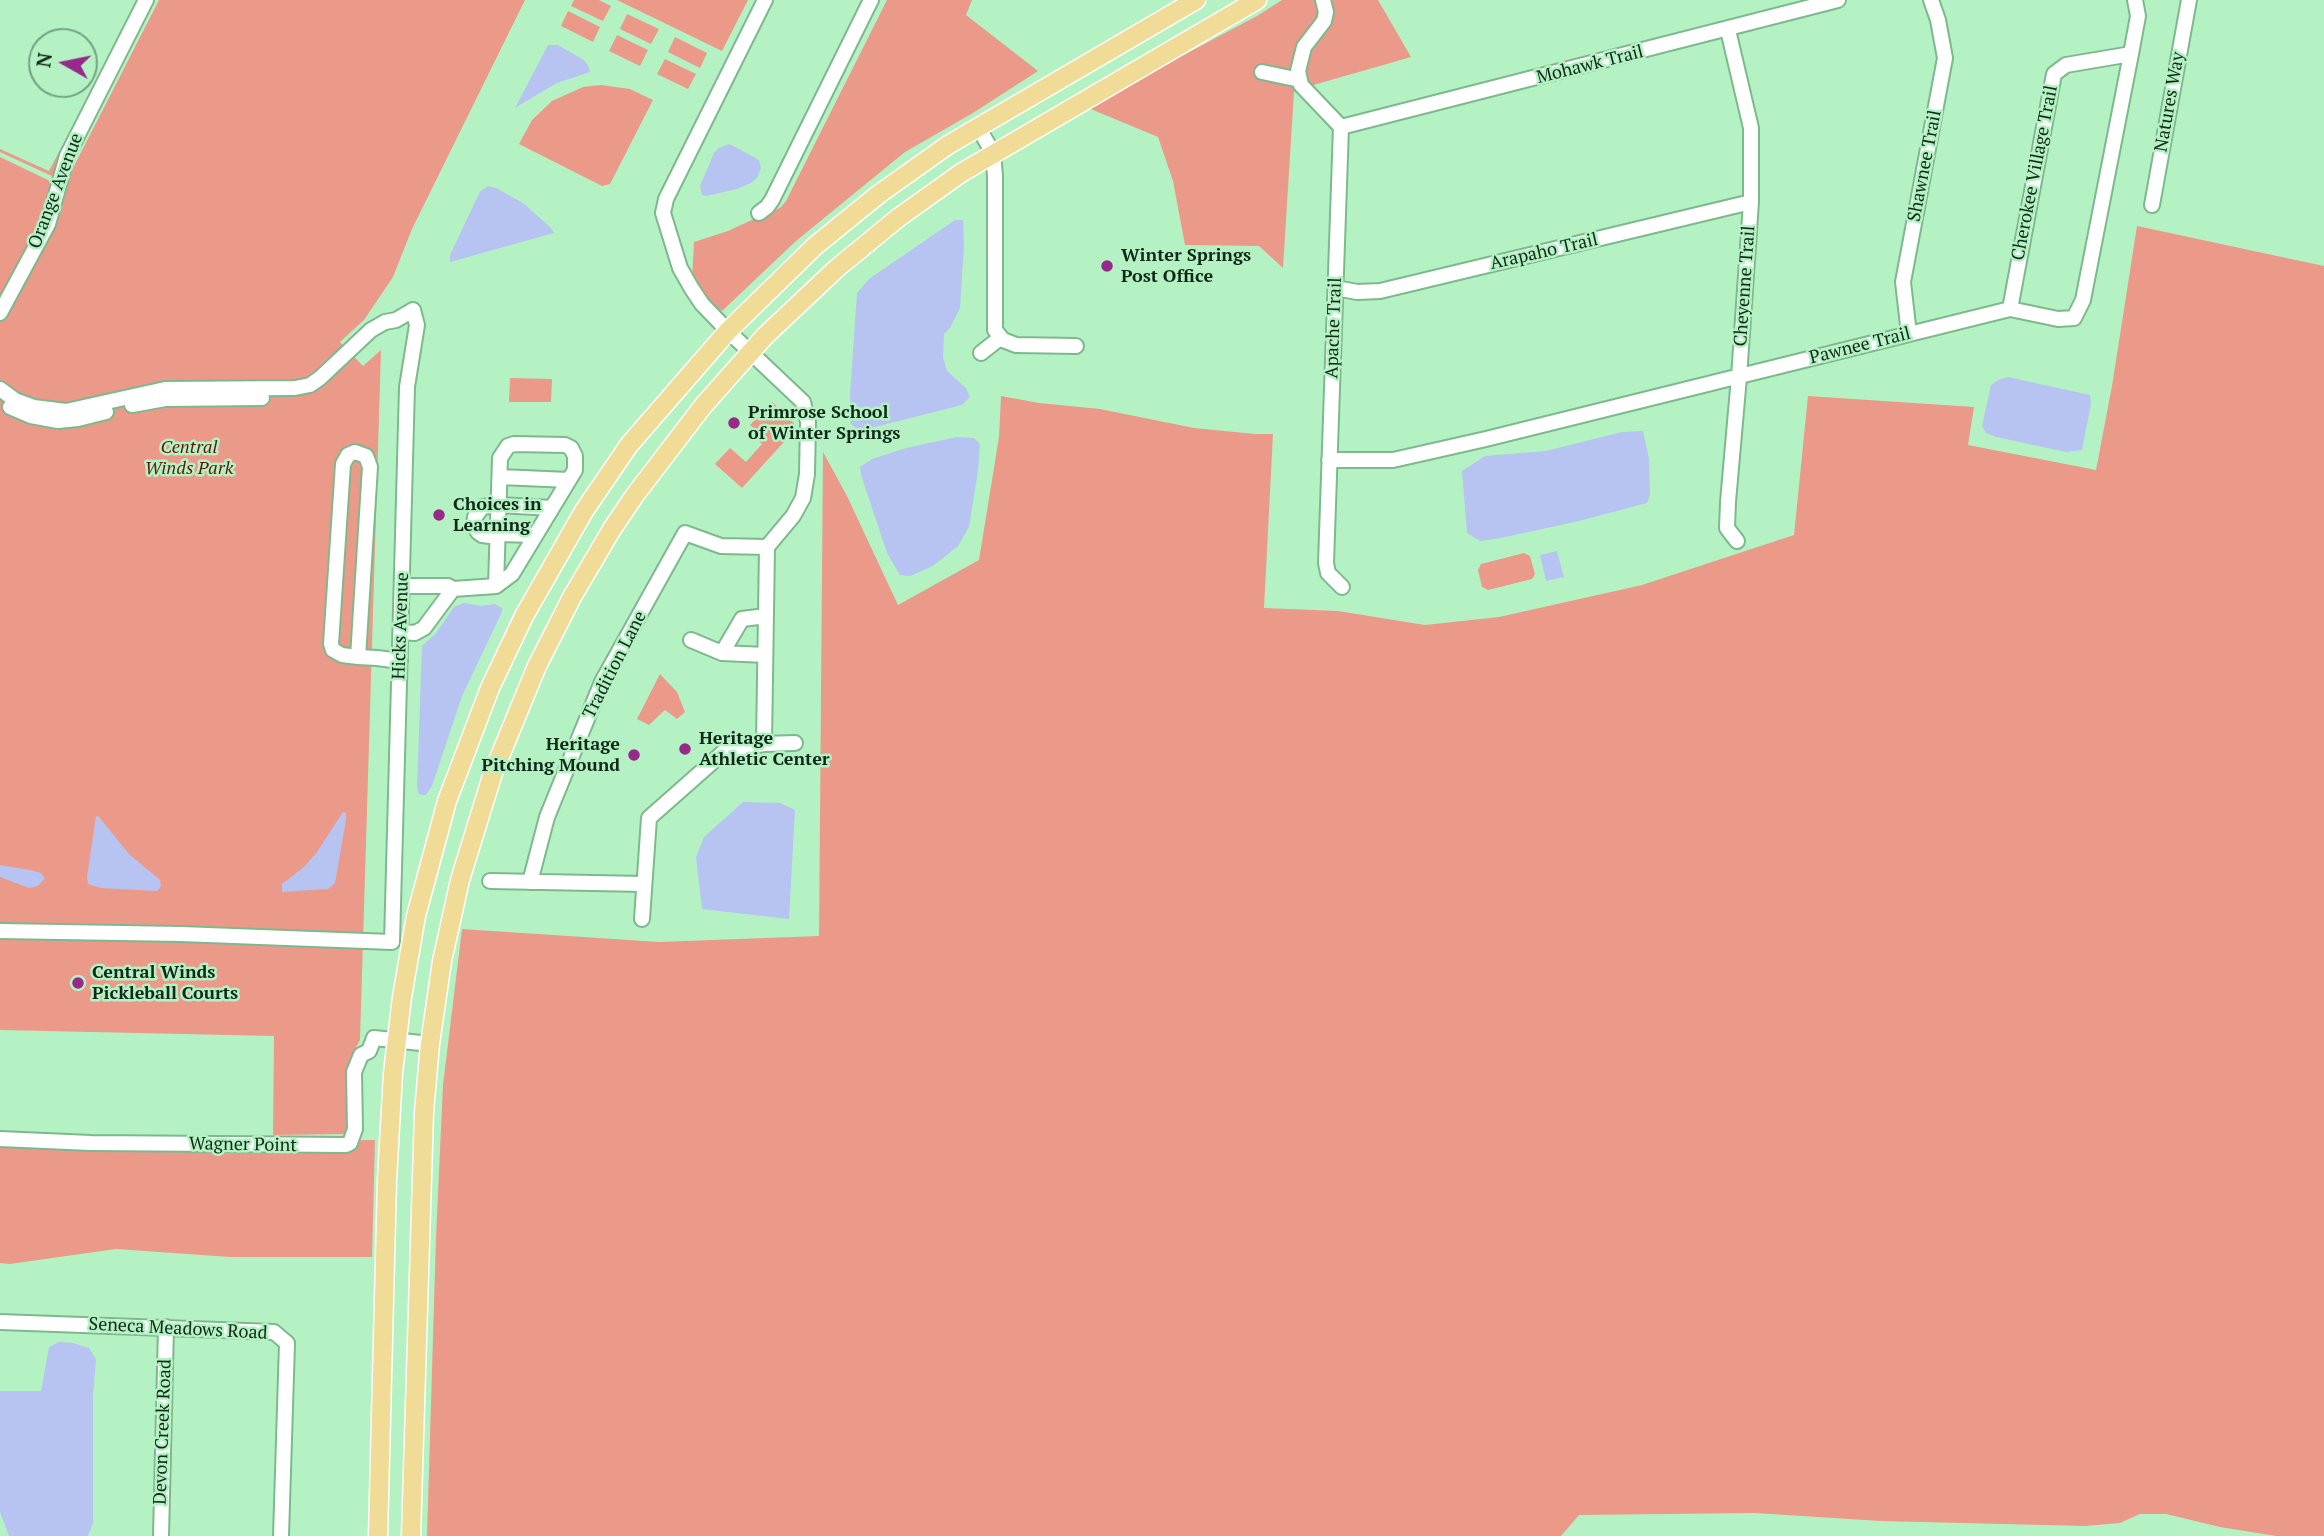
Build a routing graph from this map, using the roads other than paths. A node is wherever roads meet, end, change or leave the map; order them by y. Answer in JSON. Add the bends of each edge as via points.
{"nodes":[{"id":1,"x":146,"y":0,"type":"edge"},
{"id":2,"x":765,"y":0,"type":"edge"},
{"id":3,"x":1196,"y":0,"type":"edge"},
{"id":4,"x":1257,"y":0,"type":"edge"},
{"id":5,"x":1323,"y":0,"type":"edge"},
{"id":6,"x":1838,"y":0,"type":"edge"},
{"id":7,"x":1931,"y":0,"type":"edge"},
{"id":8,"x":2135,"y":0,"type":"edge"},
{"id":9,"x":2189,"y":0,"type":"edge"},
{"id":10,"x":871,"y":1,"type":"edge"},
{"id":11,"x":1728,"y":30,"type":"junction"},
{"id":12,"x":2131,"y":54,"type":"junction"},
{"id":13,"x":1262,"y":72,"type":"dead end"},
{"id":14,"x":1300,"y":80,"type":"junction"},
{"id":15,"x":978,"y":127,"type":"junction"},
{"id":16,"x":1341,"y":127,"type":"junction"},
{"id":17,"x":993,"y":153,"type":"junction"},
{"id":18,"x":1751,"y":202,"type":"junction"},
{"id":19,"x":2152,"y":205,"type":"dead end"},
{"id":20,"x":759,"y":213,"type":"dead end"},
{"id":21,"x":1336,"y":288,"type":"junction"},
{"id":22,"x":2010,"y":309,"type":"junction"},
{"id":23,"x":1,"y":313,"type":"edge"},
{"id":24,"x":414,"y":315,"type":"junction"},
{"id":25,"x":728,"y":331,"type":"junction"},
{"id":26,"x":1909,"y":334,"type":"junction"},
{"id":27,"x":1000,"y":338,"type":"junction"},
{"id":28,"x":1076,"y":346,"type":"dead end"},
{"id":29,"x":750,"y":352,"type":"junction"},
{"id":30,"x":981,"y":353,"type":"dead end"},
{"id":31,"x":1739,"y":377,"type":"junction"},
{"id":32,"x":0,"y":390,"type":"edge"},
{"id":33,"x":0,"y":401,"type":"edge"},
{"id":34,"x":1329,"y":460,"type":"junction"},
{"id":35,"x":500,"y":477,"type":"junction"},
{"id":36,"x":569,"y":480,"type":"junction"},
{"id":37,"x":499,"y":505,"type":"junction"},
{"id":38,"x":552,"y":508,"type":"junction"},
{"id":39,"x":498,"y":535,"type":"junction"},
{"id":40,"x":535,"y":535,"type":"junction"},
{"id":41,"x":1737,"y":541,"type":"dead end"},
{"id":42,"x":766,"y":547,"type":"junction"},
{"id":43,"x":409,"y":586,"type":"junction"},
{"id":44,"x":496,"y":586,"type":"junction"},
{"id":45,"x":1342,"y":587,"type":"dead end"},
{"id":46,"x":453,"y":589,"type":"junction"},
{"id":47,"x":432,"y":617,"type":"junction"},
{"id":48,"x":766,"y":617,"type":"junction"},
{"id":49,"x":401,"y":632,"type":"junction"},
{"id":50,"x":691,"y":640,"type":"dead end"},
{"id":51,"x":722,"y":653,"type":"junction"},
{"id":52,"x":765,"y":655,"type":"junction"},
{"id":53,"x":358,"y":657,"type":"junction"},
{"id":54,"x":400,"y":661,"type":"junction"},
{"id":55,"x":795,"y":743,"type":"dead end"},
{"id":56,"x":764,"y":744,"type":"junction"},
{"id":57,"x":490,"y":881,"type":"dead end"},
{"id":58,"x":530,"y":882,"type":"junction"},
{"id":59,"x":645,"y":884,"type":"junction"},
{"id":60,"x":642,"y":919,"type":"dead end"},
{"id":61,"x":0,"y":931,"type":"edge"},
{"id":62,"x":396,"y":1041,"type":"junction"},
{"id":63,"x":430,"y":1044,"type":"junction"},
{"id":64,"x":0,"y":1139,"type":"edge"},
{"id":65,"x":0,"y":1322,"type":"edge"},
{"id":66,"x":166,"y":1328,"type":"junction"},
{"id":67,"x":161,"y":1536,"type":"edge"},
{"id":68,"x":281,"y":1536,"type":"edge"},
{"id":69,"x":378,"y":1536,"type":"edge"},
{"id":70,"x":411,"y":1536,"type":"edge"}],
"edges":[{"from":1,"to":23,"type":"street","name":"Orange Avenue","via":[[66,156],[48,224]]},
{"from":2,"to":25,"type":"street","via":[[663,213],[680,268],[702,304]]},
{"from":3,"to":15,"type":"main road"},
{"from":4,"to":17,"type":"main road"},
{"from":5,"to":14,"type":"street","via":[[1324,21],[1304,47]]},
{"from":6,"to":11,"type":"street","name":"Mohawk Trail"},
{"from":7,"to":26,"type":"street","name":"Shawnee Trail","via":[[1945,58],[1903,282]]},
{"from":8,"to":12,"type":"street","name":"Pawnee Trail","via":[[2138,16]]},
{"from":9,"to":19,"type":"street","name":"Natures Way"},
{"from":10,"to":20,"type":"street","via":[[772,200]]},
{"from":11,"to":16,"type":"street","name":"Mohawk Trail"},
{"from":11,"to":18,"type":"street","name":"Cheyenne Trail","via":[[1751,128]]},
{"from":12,"to":22,"type":"street","name":"Cherokee Village Trail","via":[[2066,65],[2054,74]]},
{"from":12,"to":22,"type":"street","name":"Pawnee Trail","via":[[2083,300],[2074,318]]},
{"from":13,"to":14,"type":"street"},
{"from":14,"to":16,"type":"street"},
{"from":15,"to":17,"type":"street"},
{"from":15,"to":25,"type":"main road","via":[[846,220]]},
{"from":16,"to":21,"type":"street","name":"Apache Trail"},
{"from":17,"to":27,"type":"street","via":[[994,319]]},
{"from":17,"to":29,"type":"main road","via":[[866,243]]},
{"from":18,"to":21,"type":"street","name":"Arapaho Trail","via":[[1380,291]]},
{"from":18,"to":31,"type":"street","name":"Cheyenne Trail"},
{"from":21,"to":34,"type":"street","name":"Apache Trail"},
{"from":22,"to":26,"type":"street","name":"Pawnee Trail"},
{"from":24,"to":32,"type":"street","via":[[377,327],[320,378],[295,388],[165,389],[65,411],[34,407]]},
{"from":24,"to":33,"type":"street","via":[[383,333],[320,388],[298,396],[156,399],[70,421],[31,416]]},
{"from":24,"to":43,"type":"street","name":"Hicks Avenue","via":[[417,325],[407,387]]},
{"from":25,"to":29,"type":"street"},
{"from":25,"to":62,"type":"main road","via":[[606,477],[563,544],[506,652],[436,837],[416,916]]},
{"from":26,"to":31,"type":"street","name":"Pawnee Trail"},
{"from":27,"to":28,"type":"street","via":[[1024,346]]},
{"from":27,"to":30,"type":"street"},
{"from":29,"to":42,"type":"street","via":[[803,402],[808,422],[803,498]]},
{"from":29,"to":63,"type":"main road","via":[[635,495],[579,585],[537,666],[470,844],[442,961]]},
{"from":31,"to":34,"type":"street","name":"Pawnee Trail","via":[[1393,460]]},
{"from":31,"to":41,"type":"street","name":"Cheyenne Trail","via":[[1727,528]]},
{"from":34,"to":45,"type":"street","name":"Apache Trail","via":[[1325,563]]},
{"from":35,"to":36,"type":"street"},
{"from":35,"to":36,"type":"street","via":[[500,458],[508,446],[565,445],[576,456]]},
{"from":35,"to":37,"type":"street"},
{"from":36,"to":38,"type":"street"},
{"from":37,"to":38,"type":"street"},
{"from":37,"to":39,"type":"street"},
{"from":37,"to":39,"type":"street","via":[[479,510],[474,525],[482,535]]},
{"from":38,"to":40,"type":"street"},
{"from":39,"to":40,"type":"street"},
{"from":39,"to":44,"type":"street"},
{"from":40,"to":44,"type":"street","via":[[512,574]]},
{"from":42,"to":48,"type":"street"},
{"from":42,"to":58,"type":"street","name":"Tradition Lane","via":[[721,546],[685,533],[602,682],[547,817]]},
{"from":43,"to":46,"type":"street"},
{"from":43,"to":47,"type":"street","via":[[431,606]]},
{"from":43,"to":49,"type":"street","name":"Hicks Avenue"},
{"from":44,"to":46,"type":"street"},
{"from":46,"to":47,"type":"street"},
{"from":47,"to":49,"type":"street","via":[[415,633]]},
{"from":48,"to":51,"type":"street","via":[[742,619]]},
{"from":48,"to":52,"type":"street"},
{"from":49,"to":54,"type":"street","name":"Hicks Avenue"},
{"from":50,"to":51,"type":"street"},
{"from":51,"to":52,"type":"street"},
{"from":52,"to":56,"type":"street"},
{"from":53,"to":53,"type":"street","via":[[337,654],[331,644],[343,464],[355,452],[366,456],[370,467]]},
{"from":53,"to":54,"type":"street"},
{"from":54,"to":61,"type":"street","name":"Hicks Avenue","via":[[401,855],[392,942]]},
{"from":55,"to":56,"type":"street"},
{"from":56,"to":59,"type":"street","via":[[726,750],[649,818]]},
{"from":57,"to":58,"type":"street"},
{"from":58,"to":59,"type":"street"},
{"from":59,"to":60,"type":"street"},
{"from":62,"to":63,"type":"street"},
{"from":62,"to":64,"type":"street","name":"Wagner Point","via":[[374,1038],[357,1063],[355,1129],[346,1145]]},
{"from":62,"to":69,"type":"main road","via":[[387,1180]]},
{"from":63,"to":70,"type":"main road"},
{"from":65,"to":66,"type":"street","name":"Seneca Meadows Road"},
{"from":66,"to":67,"type":"street","name":"Devon Creek Road"},
{"from":66,"to":68,"type":"street","name":"Seneca Meadows Road","via":[[264,1330],[287,1343]]}]}
